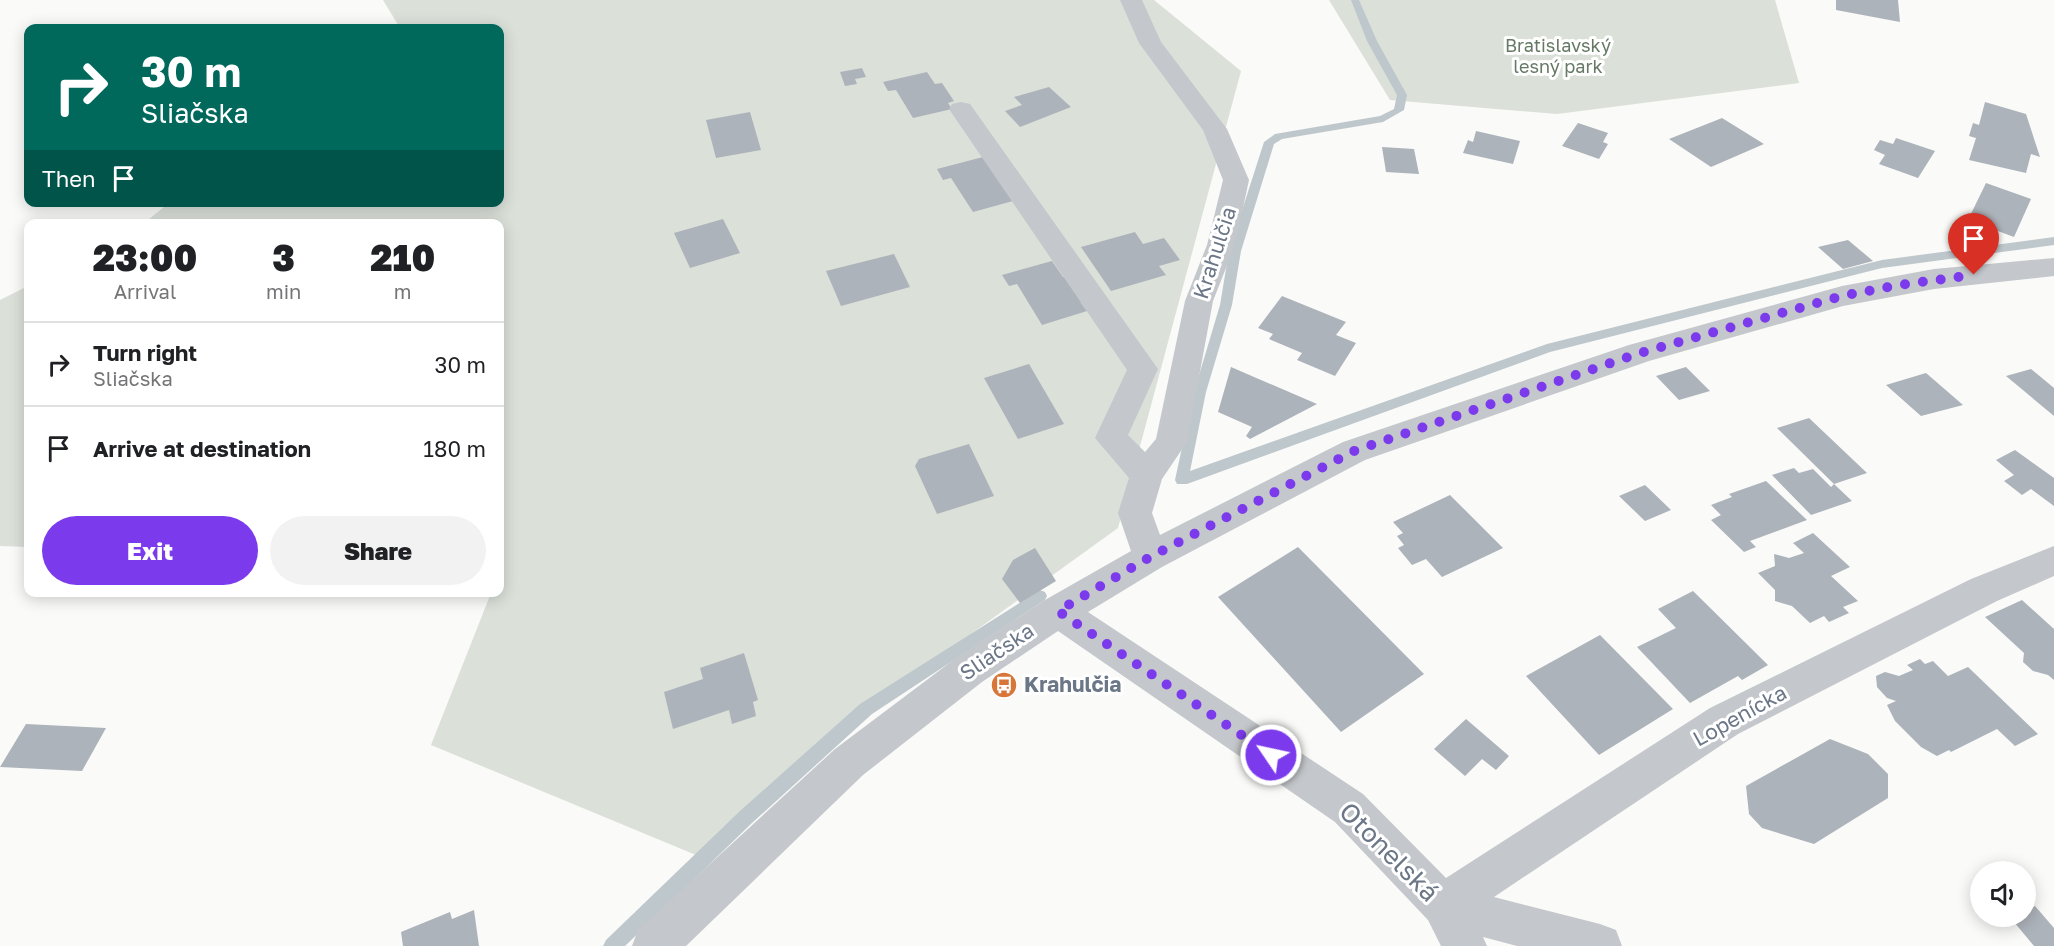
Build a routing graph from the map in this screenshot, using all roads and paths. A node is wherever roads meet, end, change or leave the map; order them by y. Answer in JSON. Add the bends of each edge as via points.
{"nodes":[{"id":1,"x":1131,"y":0,"type":"edge"},
{"id":2,"x":961,"y":109,"type":"dead end"},
{"id":3,"x":2054,"y":267,"type":"edge"},
{"id":4,"x":1148,"y":475,"type":"junction"},
{"id":5,"x":1150,"y":557,"type":"junction"},
{"id":6,"x":2054,"y":560,"type":"edge"},
{"id":7,"x":1058,"y":611,"type":"junction"},
{"id":8,"x":1443,"y":905,"type":"junction"},
{"id":9,"x":654,"y":946,"type":"edge"},
{"id":10,"x":1465,"y":946,"type":"edge"},
{"id":11,"x":1600,"y":946,"type":"edge"}],
"edges":[{"from":1,"to":4,"type":"street","name":"Krahulčia","via":[[1150,43],[1215,129],[1236,180],[1221,245],[1199,301],[1171,442]]},
{"from":2,"to":4,"type":"street","via":[[1143,369],[1111,438]]},
{"from":3,"to":5,"type":"street","name":"Sliačska","via":[[1881,287],[1640,353],[1354,451]]},
{"from":4,"to":5,"type":"street","name":"Krahulčia","via":[[1135,513]]},
{"from":5,"to":7,"type":"street","name":"Sliačska"},
{"from":6,"to":8,"type":"street","name":"Lopenícka","via":[[1984,590],[1725,721]]},
{"from":7,"to":8,"type":"street","name":"Otonelská","via":[[1349,808]]},
{"from":7,"to":9,"type":"street","name":"Sliačska","via":[[969,670],[849,762]]},
{"from":8,"to":10,"type":"street","name":"Otonelská"},
{"from":8,"to":11,"type":"street"}]}
